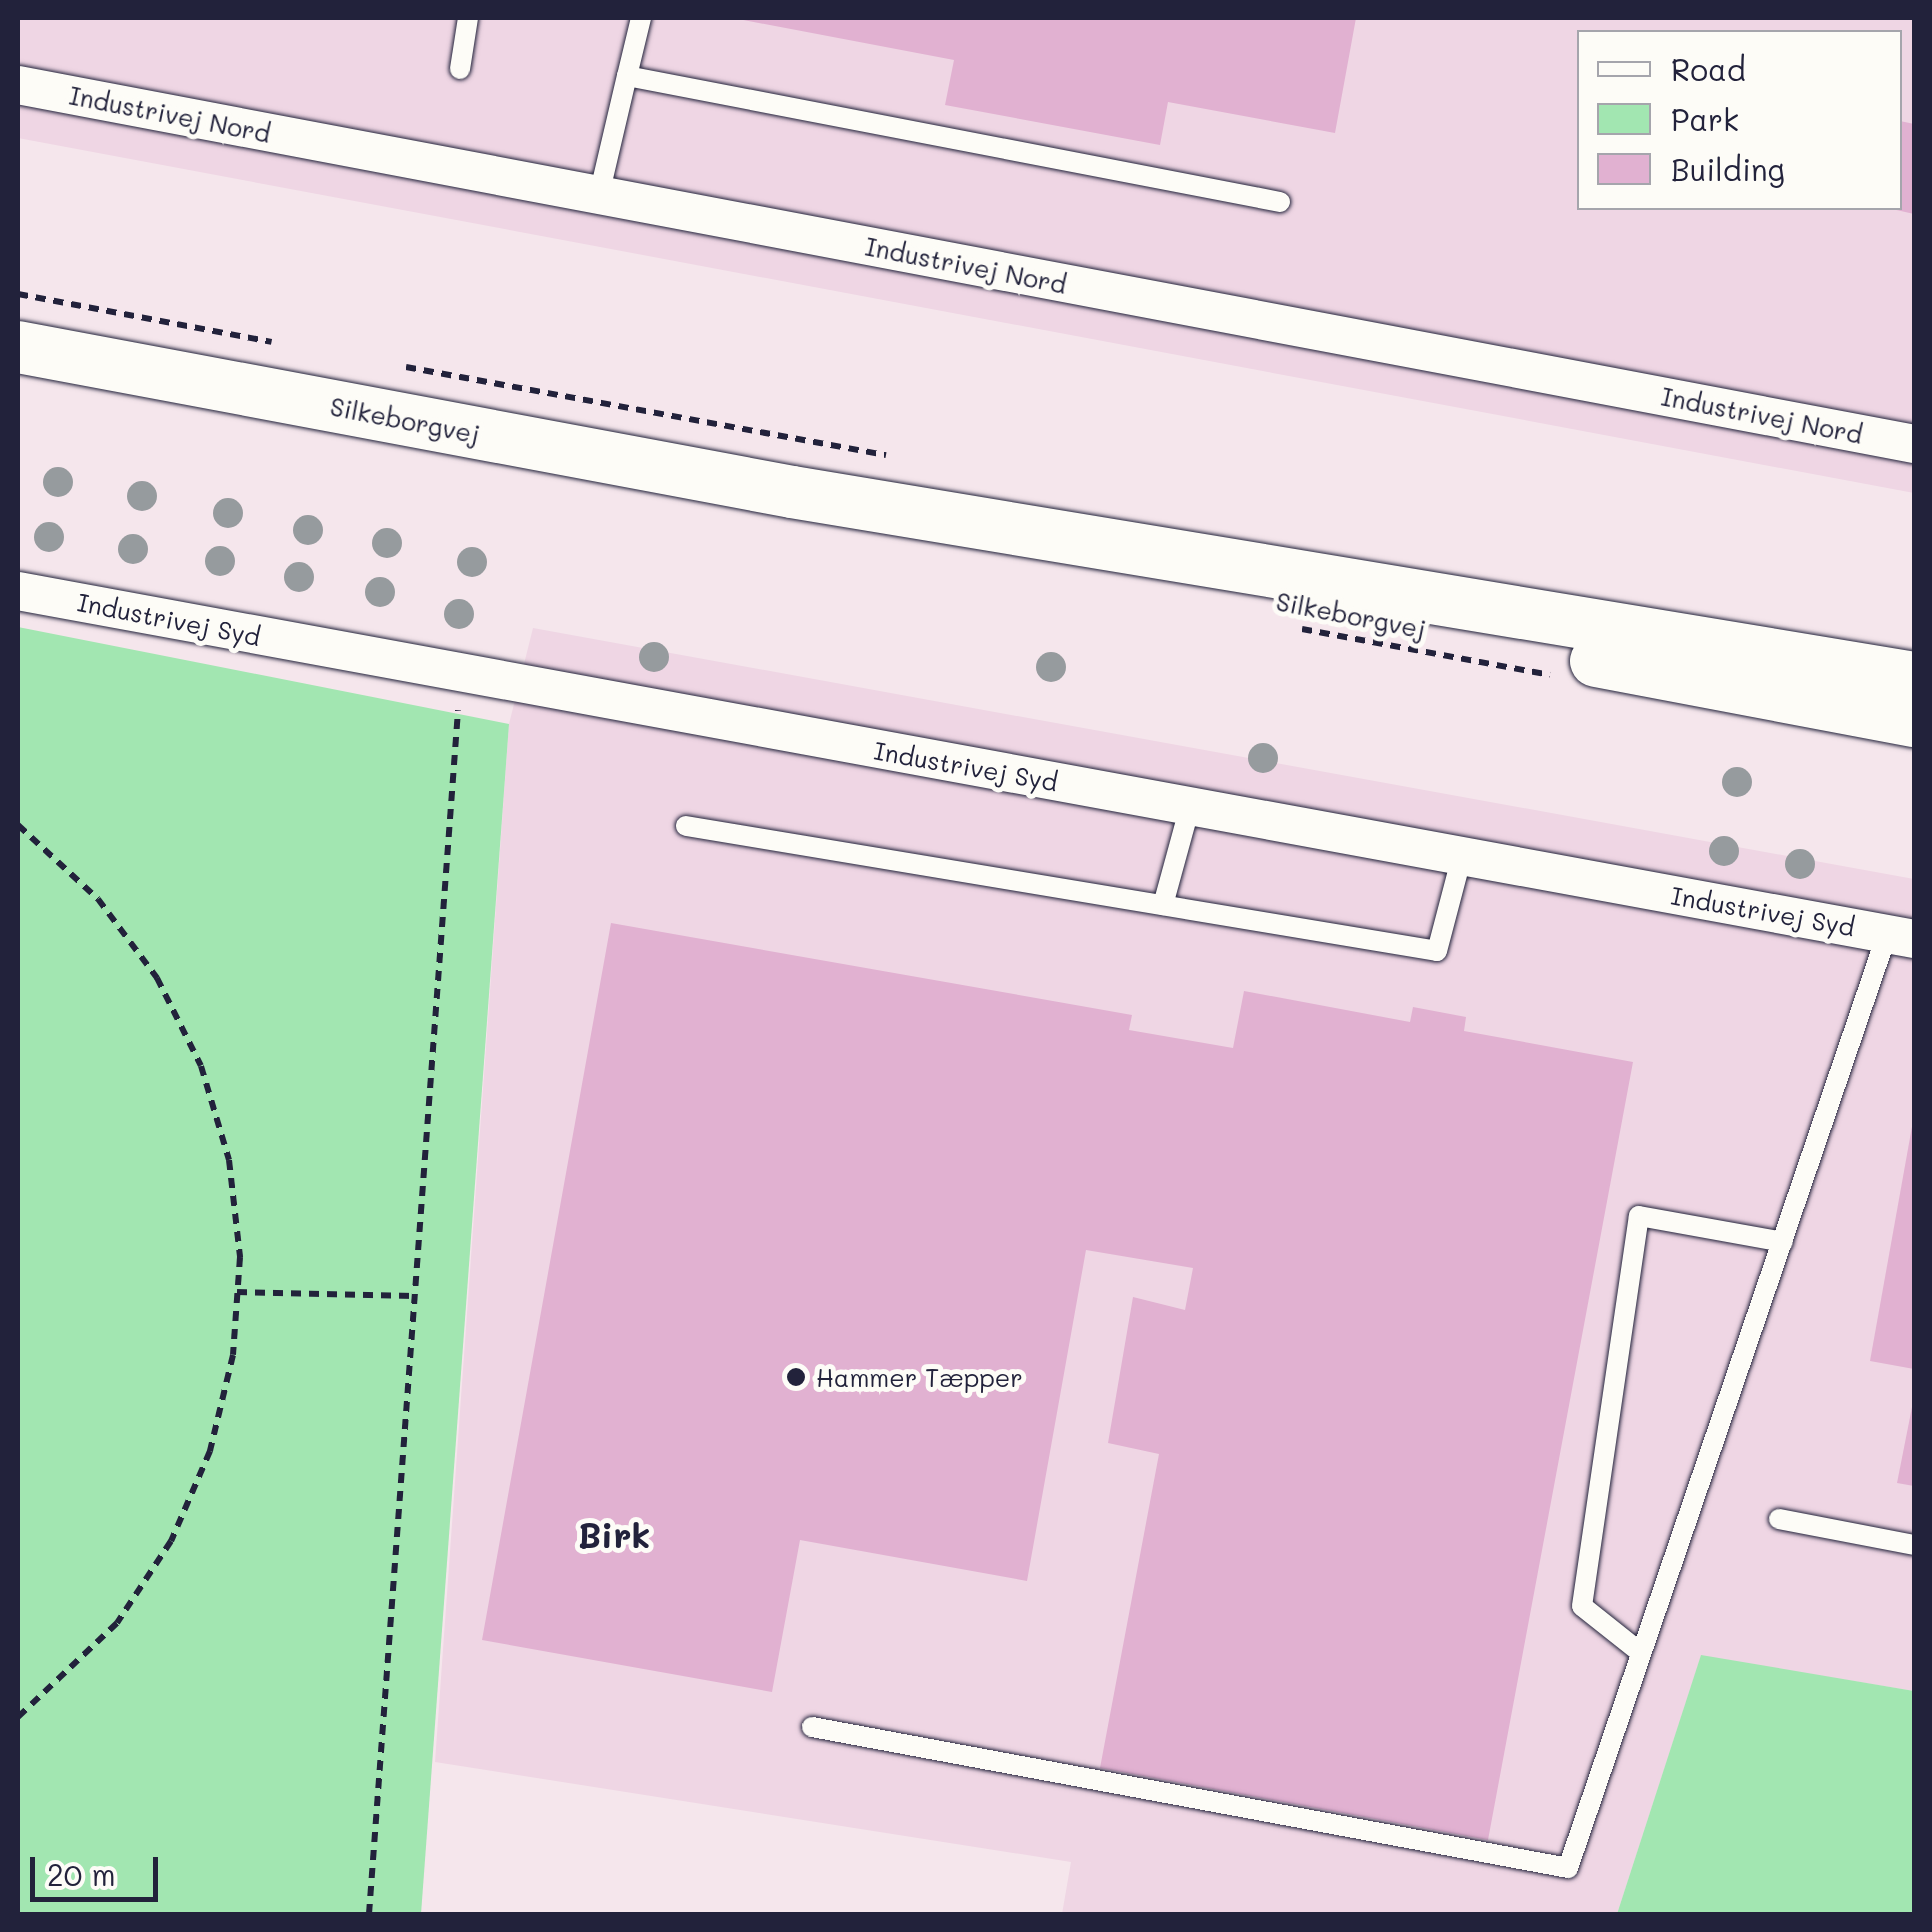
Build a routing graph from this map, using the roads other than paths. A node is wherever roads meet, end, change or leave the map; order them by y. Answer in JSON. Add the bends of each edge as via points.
{"nodes":[{"id":1,"x":468,"y":18,"type":"edge"},
{"id":2,"x":641,"y":18,"type":"edge"},
{"id":3,"x":460,"y":69,"type":"dead end"},
{"id":4,"x":627,"y":76,"type":"junction"},
{"id":5,"x":18,"y":85,"type":"edge"},
{"id":6,"x":599,"y":195,"type":"junction"},
{"id":7,"x":1280,"y":202,"type":"dead end"},
{"id":8,"x":18,"y":347,"type":"edge"},
{"id":9,"x":1914,"y":444,"type":"edge"},
{"id":10,"x":792,"y":492,"type":"junction"},
{"id":11,"x":18,"y":591,"type":"edge"},
{"id":12,"x":1914,"y":678,"type":"edge"},
{"id":13,"x":1914,"y":721,"type":"edge"},
{"id":14,"x":1190,"y":806,"type":"junction"},
{"id":15,"x":686,"y":826,"type":"dead end"},
{"id":16,"x":1462,"y":856,"type":"junction"},
{"id":17,"x":1163,"y":905,"type":"junction"},
{"id":18,"x":1901,"y":936,"type":"edge"},
{"id":19,"x":1783,"y":1242,"type":"junction"},
{"id":20,"x":1778,"y":1519,"type":"dead end"},
{"id":21,"x":1914,"y":1545,"type":"edge"},
{"id":22,"x":1641,"y":1653,"type":"junction"},
{"id":23,"x":812,"y":1727,"type":"dead end"}],
"edges":[{"from":1,"to":3,"type":"lane"},
{"from":2,"to":4,"type":"lane"},
{"from":4,"to":6,"type":"lane"},
{"from":4,"to":7,"type":"lane"},
{"from":5,"to":6,"type":"street","name":"Industrivej Nord"},
{"from":6,"to":9,"type":"street","name":"Industrivej Nord"},
{"from":8,"to":10,"type":"main road","name":"Silkeborgvej"},
{"from":10,"to":12,"type":"main road","name":"Silkeborgvej"},
{"from":10,"to":13,"type":"main road","name":"Silkeborgvej","via":[[1288,603]]},
{"from":11,"to":14,"type":"street","name":"Industrivej Syd"},
{"from":14,"to":16,"type":"street","name":"Industrivej Syd"},
{"from":14,"to":17,"type":"lane"},
{"from":15,"to":17,"type":"lane"},
{"from":16,"to":17,"type":"lane","via":[[1438,951]]},
{"from":16,"to":18,"type":"street","name":"Industrivej Syd"},
{"from":18,"to":19,"type":"lane"},
{"from":19,"to":22,"type":"lane"},
{"from":19,"to":22,"type":"lane","via":[[1639,1216],[1582,1606]]},
{"from":20,"to":21,"type":"lane"},
{"from":22,"to":23,"type":"lane","via":[[1568,1868]]}]}
